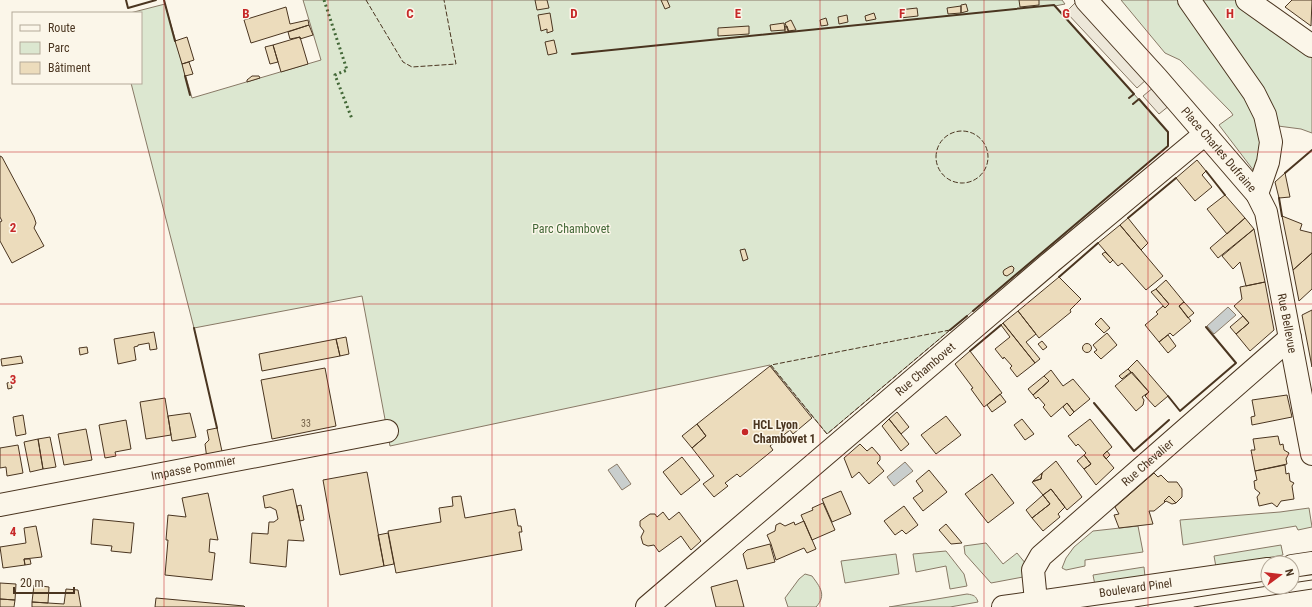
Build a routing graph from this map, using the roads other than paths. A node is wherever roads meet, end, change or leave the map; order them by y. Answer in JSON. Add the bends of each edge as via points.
{"nodes":[{"id":1,"x":1189,"y":0,"type":"edge"},
{"id":2,"x":1247,"y":0,"type":"edge"},
{"id":3,"x":1093,"y":7,"type":"edge"},
{"id":4,"x":1312,"y":46,"type":"edge"},
{"id":5,"x":1205,"y":134,"type":"junction"},
{"id":6,"x":1257,"y":194,"type":"junction"},
{"id":7,"x":1290,"y":338,"type":"junction"},
{"id":8,"x":387,"y":432,"type":"dead end"},
{"id":9,"x":1312,"y":454,"type":"edge"},
{"id":10,"x":0,"y":505,"type":"edge"},
{"id":11,"x":1312,"y":563,"type":"edge"},
{"id":12,"x":1300,"y":565,"type":"edge"},
{"id":13,"x":1260,"y":570,"type":"edge"},
{"id":14,"x":1036,"y":601,"type":"junction"},
{"id":15,"x":647,"y":607,"type":"edge"},
{"id":16,"x":1003,"y":607,"type":"edge"}],
"edges":[{"from":1,"to":6,"type":"street","name":"Place Charles Dufraine","via":[[1254,93],[1265,115],[1271,142],[1268,162]]},
{"from":2,"to":4,"type":"street"},
{"from":3,"to":5,"type":"street","name":"Place Charles Dufraine"},
{"from":5,"to":6,"type":"street","name":"Place Charles Dufraine"},
{"from":5,"to":15,"type":"street","name":"Rue Chambovet"},
{"from":6,"to":7,"type":"street","name":"Rue Bellevue","via":[[1266,212]]},
{"from":7,"to":9,"type":"street","name":"Rue Bellevue"},
{"from":7,"to":14,"type":"street","name":"Rue Chevalier","via":[[1040,556],[1034,570]]},
{"from":8,"to":10,"type":"street","name":"Impasse Pommier"},
{"from":11,"to":12,"type":"street"},
{"from":13,"to":14,"type":"street","name":"Boulevard Pinel"},
{"from":14,"to":16,"type":"street","name":"Boulevard Pinel"}]}
